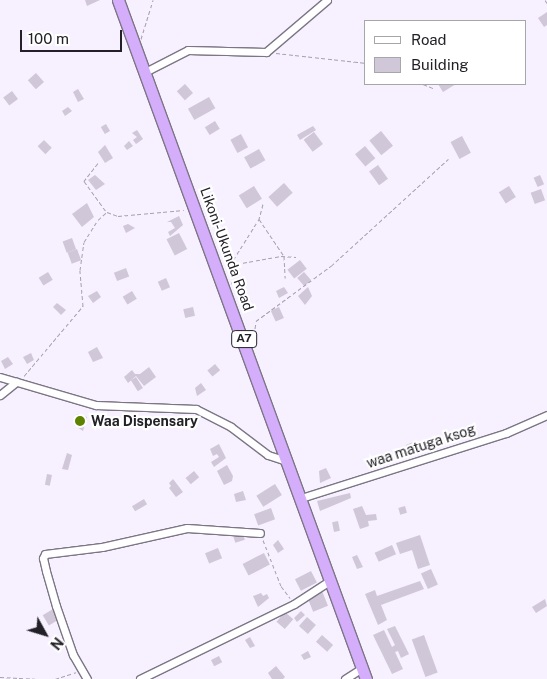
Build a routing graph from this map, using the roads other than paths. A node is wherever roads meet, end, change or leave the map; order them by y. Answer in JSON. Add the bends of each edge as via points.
{"nodes":[{"id":1,"x":118,"y":0,"type":"edge"},
{"id":2,"x":327,"y":0,"type":"edge"},
{"id":3,"x":145,"y":72,"type":"junction"},
{"id":4,"x":0,"y":377,"type":"edge"},
{"id":5,"x":16,"y":382,"type":"junction"},
{"id":6,"x":0,"y":395,"type":"edge"},
{"id":7,"x":547,"y":415,"type":"edge"},
{"id":8,"x":287,"y":461,"type":"junction"},
{"id":9,"x":301,"y":498,"type":"junction"},
{"id":10,"x":260,"y":533,"type":"road end"},
{"id":11,"x":331,"y":580,"type":"junction"},
{"id":12,"x":362,"y":668,"type":"junction"},
{"id":13,"x":87,"y":679,"type":"edge"},
{"id":14,"x":140,"y":679,"type":"edge"},
{"id":15,"x":344,"y":679,"type":"edge"},
{"id":16,"x":366,"y":679,"type":"edge"}],
"edges":[{"from":1,"to":3,"type":"highway","name":"Likoni-Ukunda Road","number":"A7"},
{"from":2,"to":3,"type":"street","via":[[266,52],[188,50]]},
{"from":3,"to":8,"type":"highway","name":"Likoni-Ukunda Road","number":"A7"},
{"from":4,"to":5,"type":"street"},
{"from":5,"to":6,"type":"street"},
{"from":5,"to":8,"type":"street","via":[[96,405],[196,410],[231,427],[268,455]]},
{"from":7,"to":9,"type":"street","name":"waa matuga ksog","via":[[506,433]]},
{"from":8,"to":9,"type":"highway","name":"Likoni-Ukunda Road","number":"A7"},
{"from":9,"to":11,"type":"highway","name":"Likoni-Ukunda Road","number":"A7"},
{"from":10,"to":13,"type":"street","via":[[187,528],[102,547],[45,554],[44,564],[56,606]]},
{"from":11,"to":12,"type":"highway","name":"Likoni-Ukunda Road","number":"A7"},
{"from":11,"to":14,"type":"street","via":[[294,604]]},
{"from":12,"to":15,"type":"street"},
{"from":12,"to":16,"type":"highway","name":"Likoni-Ukunda Road","number":"A7"}]}
